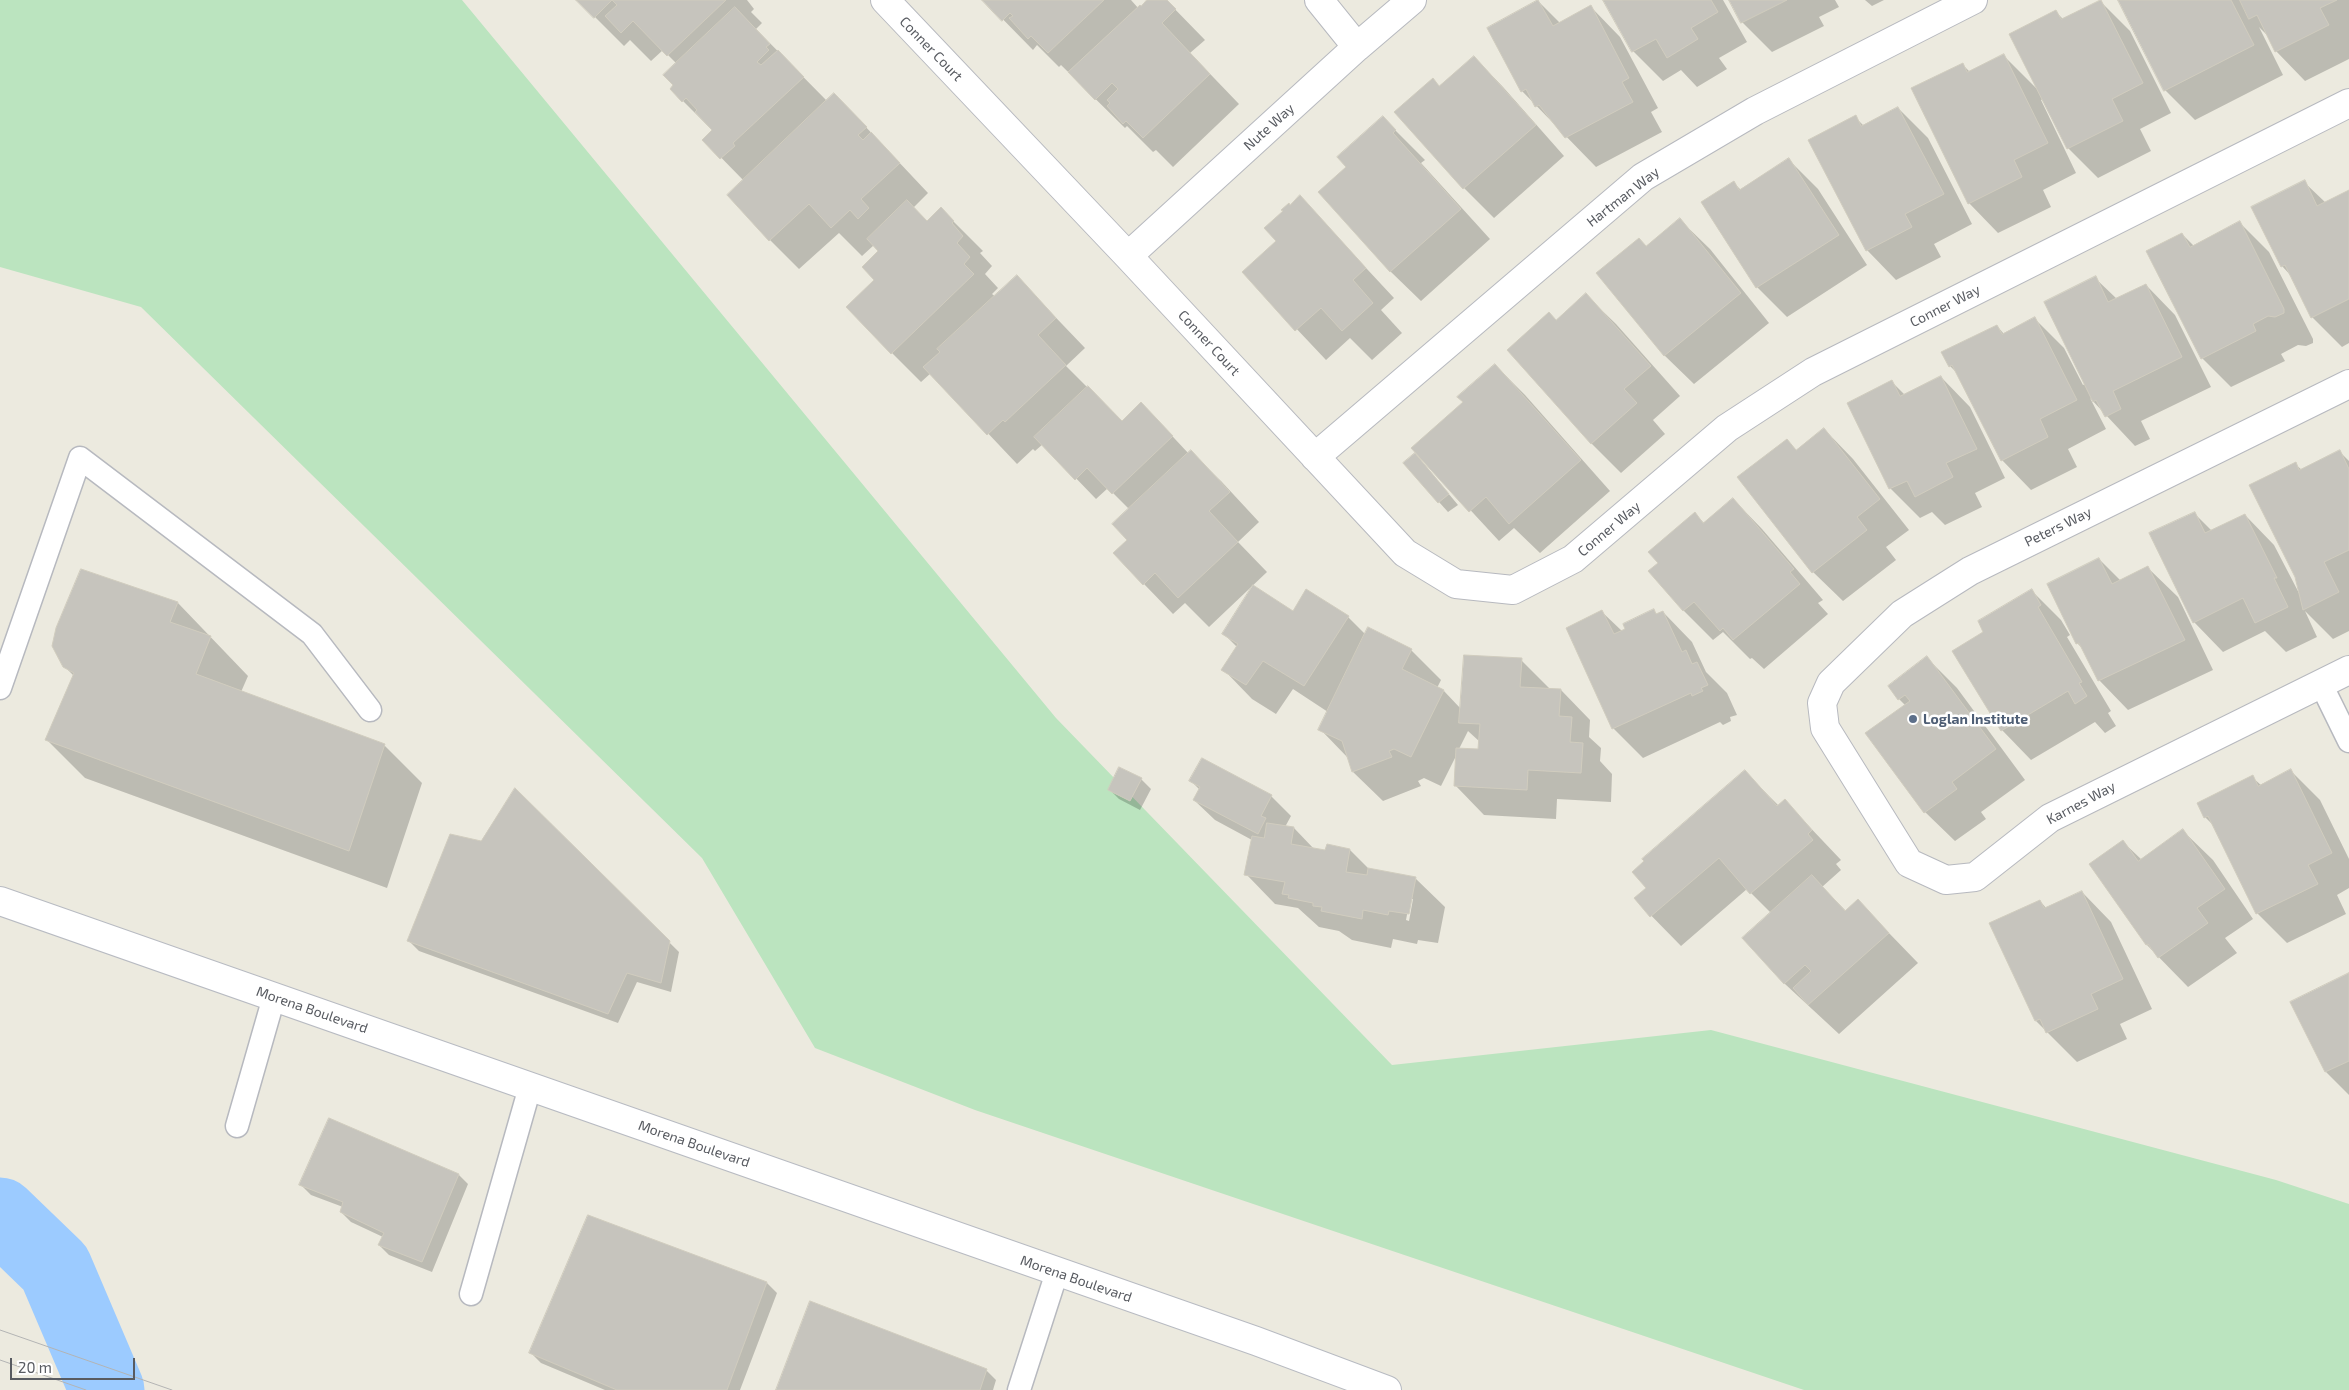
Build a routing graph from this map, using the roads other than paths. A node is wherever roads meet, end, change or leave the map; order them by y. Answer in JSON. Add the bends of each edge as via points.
{"nodes":[{"id":1,"x":885,"y":0,"type":"edge"},
{"id":2,"x":1319,"y":0,"type":"edge"},
{"id":3,"x":1412,"y":0,"type":"edge"},
{"id":4,"x":1972,"y":0,"type":"edge"},
{"id":5,"x":1357,"y":47,"type":"junction"},
{"id":6,"x":2349,"y":103,"type":"edge"},
{"id":7,"x":1128,"y":256,"type":"junction"},
{"id":8,"x":2349,"y":384,"type":"edge"},
{"id":9,"x":1315,"y":457,"type":"junction"},
{"id":10,"x":1573,"y":559,"type":"joint"},
{"id":11,"x":2349,"y":670,"type":"edge"},
{"id":12,"x":2321,"y":684,"type":"junction"},
{"id":13,"x":0,"y":688,"type":"edge"},
{"id":14,"x":370,"y":710,"type":"dead end"},
{"id":15,"x":1824,"y":728,"type":"joint"},
{"id":16,"x":2349,"y":741,"type":"edge"},
{"id":17,"x":0,"y":901,"type":"edge"},
{"id":18,"x":274,"y":997,"type":"junction"},
{"id":19,"x":530,"y":1087,"type":"junction"},
{"id":20,"x":237,"y":1126,"type":"dead end"},
{"id":21,"x":1057,"y":1272,"type":"junction"},
{"id":22,"x":471,"y":1294,"type":"dead end"},
{"id":23,"x":1019,"y":1390,"type":"edge"},
{"id":24,"x":1387,"y":1390,"type":"edge"}],
"edges":[{"from":1,"to":7,"type":"street","name":"Conner Court"},
{"from":2,"to":5,"type":"street"},
{"from":3,"to":5,"type":"street","name":"Nute Way"},
{"from":4,"to":9,"type":"street","name":"Hartman Way","via":[[1755,111],[1643,177]]},
{"from":5,"to":7,"type":"street","name":"Nute Way"},
{"from":6,"to":10,"type":"street","name":"Conner Way","via":[[1813,372],[1727,428]]},
{"from":7,"to":9,"type":"street","name":"Conner Court"},
{"from":8,"to":15,"type":"street","name":"Peters Way","via":[[1970,571],[1902,614],[1831,683],[1822,703]]},
{"from":9,"to":10,"type":"street","name":"Conner Court","via":[[1405,553],[1456,584],[1513,590]]},
{"from":11,"to":12,"type":"street","name":"Karnes Way"},
{"from":12,"to":15,"type":"street","name":"Karnes Way","via":[[2050,818],[1975,877],[1946,880],[1908,863]]},
{"from":12,"to":16,"type":"lane"},
{"from":13,"to":14,"type":"lane","via":[[80,458],[312,634]]},
{"from":17,"to":18,"type":"street","name":"Morena Boulevard"},
{"from":18,"to":19,"type":"street","name":"Morena Boulevard"},
{"from":18,"to":20,"type":"lane"},
{"from":19,"to":21,"type":"street","name":"Morena Boulevard"},
{"from":19,"to":22,"type":"lane"},
{"from":21,"to":23,"type":"lane"},
{"from":21,"to":24,"type":"street","name":"Morena Boulevard"}]}
